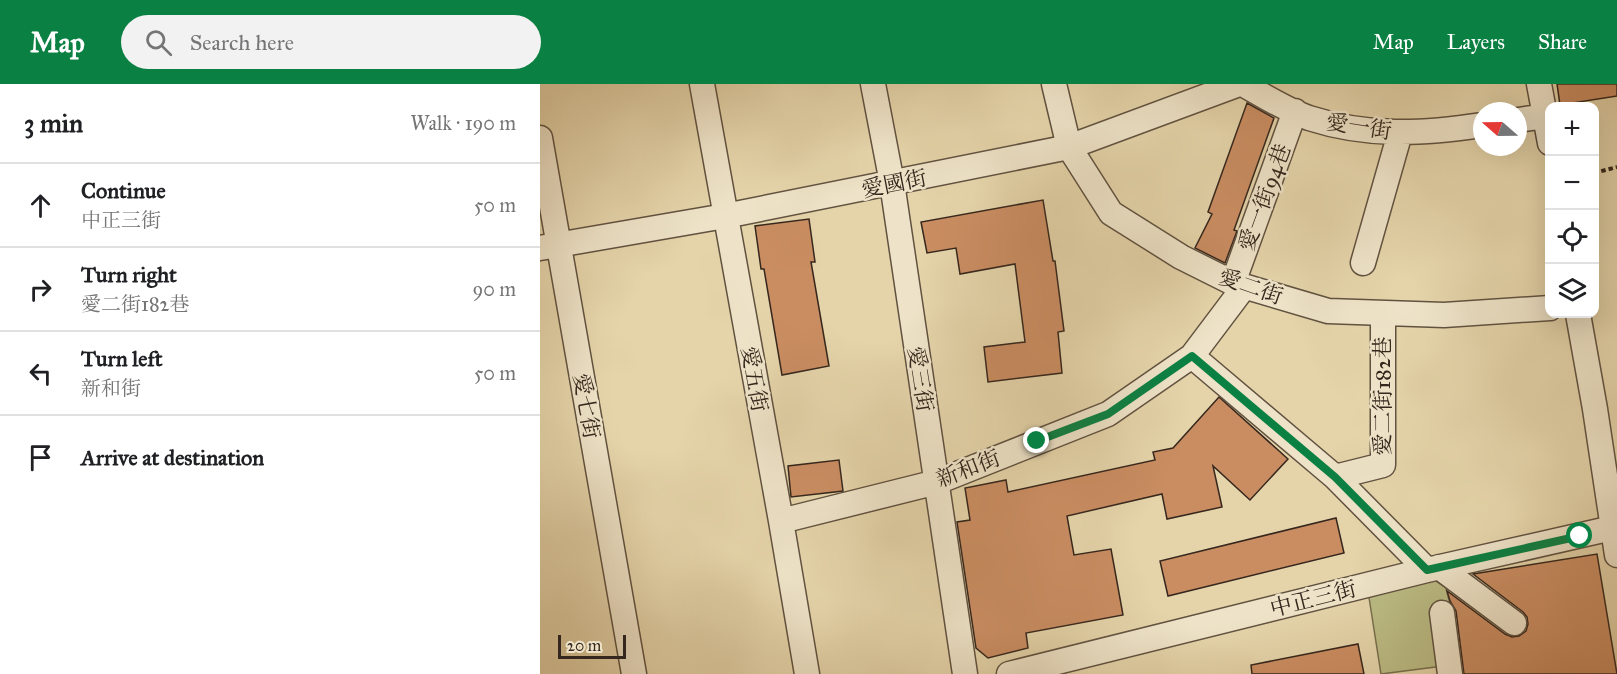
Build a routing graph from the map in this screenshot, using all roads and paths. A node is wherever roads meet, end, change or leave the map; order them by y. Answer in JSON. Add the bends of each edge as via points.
{"nodes":[{"id":1,"x":702,"y":84,"type":"edge"},
{"id":2,"x":873,"y":84,"type":"edge"},
{"id":3,"x":1054,"y":84,"type":"edge"},
{"id":4,"x":1241,"y":84,"type":"edge"},
{"id":5,"x":1539,"y":84,"type":"edge"},
{"id":6,"x":1295,"y":111,"type":"junction"},
{"id":7,"x":1545,"y":116,"type":"joint"},
{"id":8,"x":1527,"y":119,"type":"edge"},
{"id":9,"x":1473,"y":126,"type":"edge"},
{"id":10,"x":1400,"y":133,"type":"junction"},
{"id":11,"x":540,"y":138,"type":"edge"},
{"id":12,"x":1069,"y":147,"type":"junction"},
{"id":13,"x":1617,"y":167,"type":"edge"},
{"id":14,"x":1599,"y":172,"type":"edge"},
{"id":15,"x":892,"y":183,"type":"junction"},
{"id":16,"x":725,"y":216,"type":"junction"},
{"id":17,"x":549,"y":246,"type":"edge"},
{"id":18,"x":1363,"y":263,"type":"dead end"},
{"id":19,"x":1238,"y":285,"type":"junction"},
{"id":20,"x":1545,"y":308,"type":"edge"},
{"id":21,"x":1383,"y":314,"type":"junction"},
{"id":22,"x":1579,"y":318,"type":"edge"},
{"id":23,"x":1192,"y":356,"type":"junction"},
{"id":24,"x":1335,"y":477,"type":"junction"},
{"id":25,"x":937,"y":482,"type":"junction"},
{"id":26,"x":782,"y":521,"type":"junction"},
{"id":27,"x":1615,"y":528,"type":"edge"},
{"id":28,"x":1617,"y":555,"type":"edge"},
{"id":29,"x":1433,"y":568,"type":"junction"},
{"id":30,"x":1442,"y":613,"type":"dead end"},
{"id":31,"x":1514,"y":623,"type":"dead end"},
{"id":32,"x":634,"y":674,"type":"edge"},
{"id":33,"x":807,"y":674,"type":"edge"},
{"id":34,"x":965,"y":674,"type":"edge"},
{"id":35,"x":1009,"y":674,"type":"edge"},
{"id":36,"x":1450,"y":674,"type":"edge"}],
"edges":[{"from":1,"to":16,"type":"street","name":"愛五街"},
{"from":2,"to":15,"type":"street","name":"愛三街"},
{"from":3,"to":12,"type":"street","name":"愛二街"},
{"from":4,"to":6,"type":"street","name":"愛一街"},
{"from":4,"to":12,"type":"street","name":"愛國街"},
{"from":5,"to":7,"type":"street"},
{"from":6,"to":10,"type":"street","name":"愛一街","via":[[1354,128]]},
{"from":6,"to":19,"type":"street","name":"愛一街94巷"},
{"from":7,"to":8,"type":"street"},
{"from":9,"to":10,"type":"street","name":"愛一街"},
{"from":10,"to":18,"type":"street"},
{"from":11,"to":17,"type":"street","name":"愛七街"},
{"from":12,"to":15,"type":"street","name":"愛國街"},
{"from":12,"to":19,"type":"street","name":"愛二街","via":[[1110,213],[1181,258]]},
{"from":13,"to":14,"type":"path"},
{"from":15,"to":16,"type":"street","name":"愛國街"},
{"from":15,"to":25,"type":"street","name":"愛三街"},
{"from":16,"to":17,"type":"street","name":"愛國街"},
{"from":16,"to":26,"type":"street","name":"愛五街"},
{"from":17,"to":32,"type":"street","name":"愛七街"},
{"from":19,"to":21,"type":"street","name":"愛二街","via":[[1328,311]]},
{"from":19,"to":23,"type":"street","name":"新和街"},
{"from":20,"to":21,"type":"street","name":"愛二街","via":[[1444,315]]},
{"from":21,"to":24,"type":"street","name":"愛二街182巷","via":[[1383,465]]},
{"from":22,"to":27,"type":"street"},
{"from":23,"to":24,"type":"street"},
{"from":23,"to":25,"type":"street","name":"新和街","via":[[1108,414]]},
{"from":24,"to":29,"type":"street"},
{"from":25,"to":26,"type":"street","name":"新和街"},
{"from":25,"to":34,"type":"street","name":"愛三街"},
{"from":26,"to":33,"type":"street","name":"愛五街"},
{"from":27,"to":28,"type":"street"},
{"from":27,"to":29,"type":"street","name":"中正三街"},
{"from":29,"to":31,"type":"street"},
{"from":29,"to":35,"type":"street","name":"中正三街"},
{"from":30,"to":36,"type":"street"}]}
